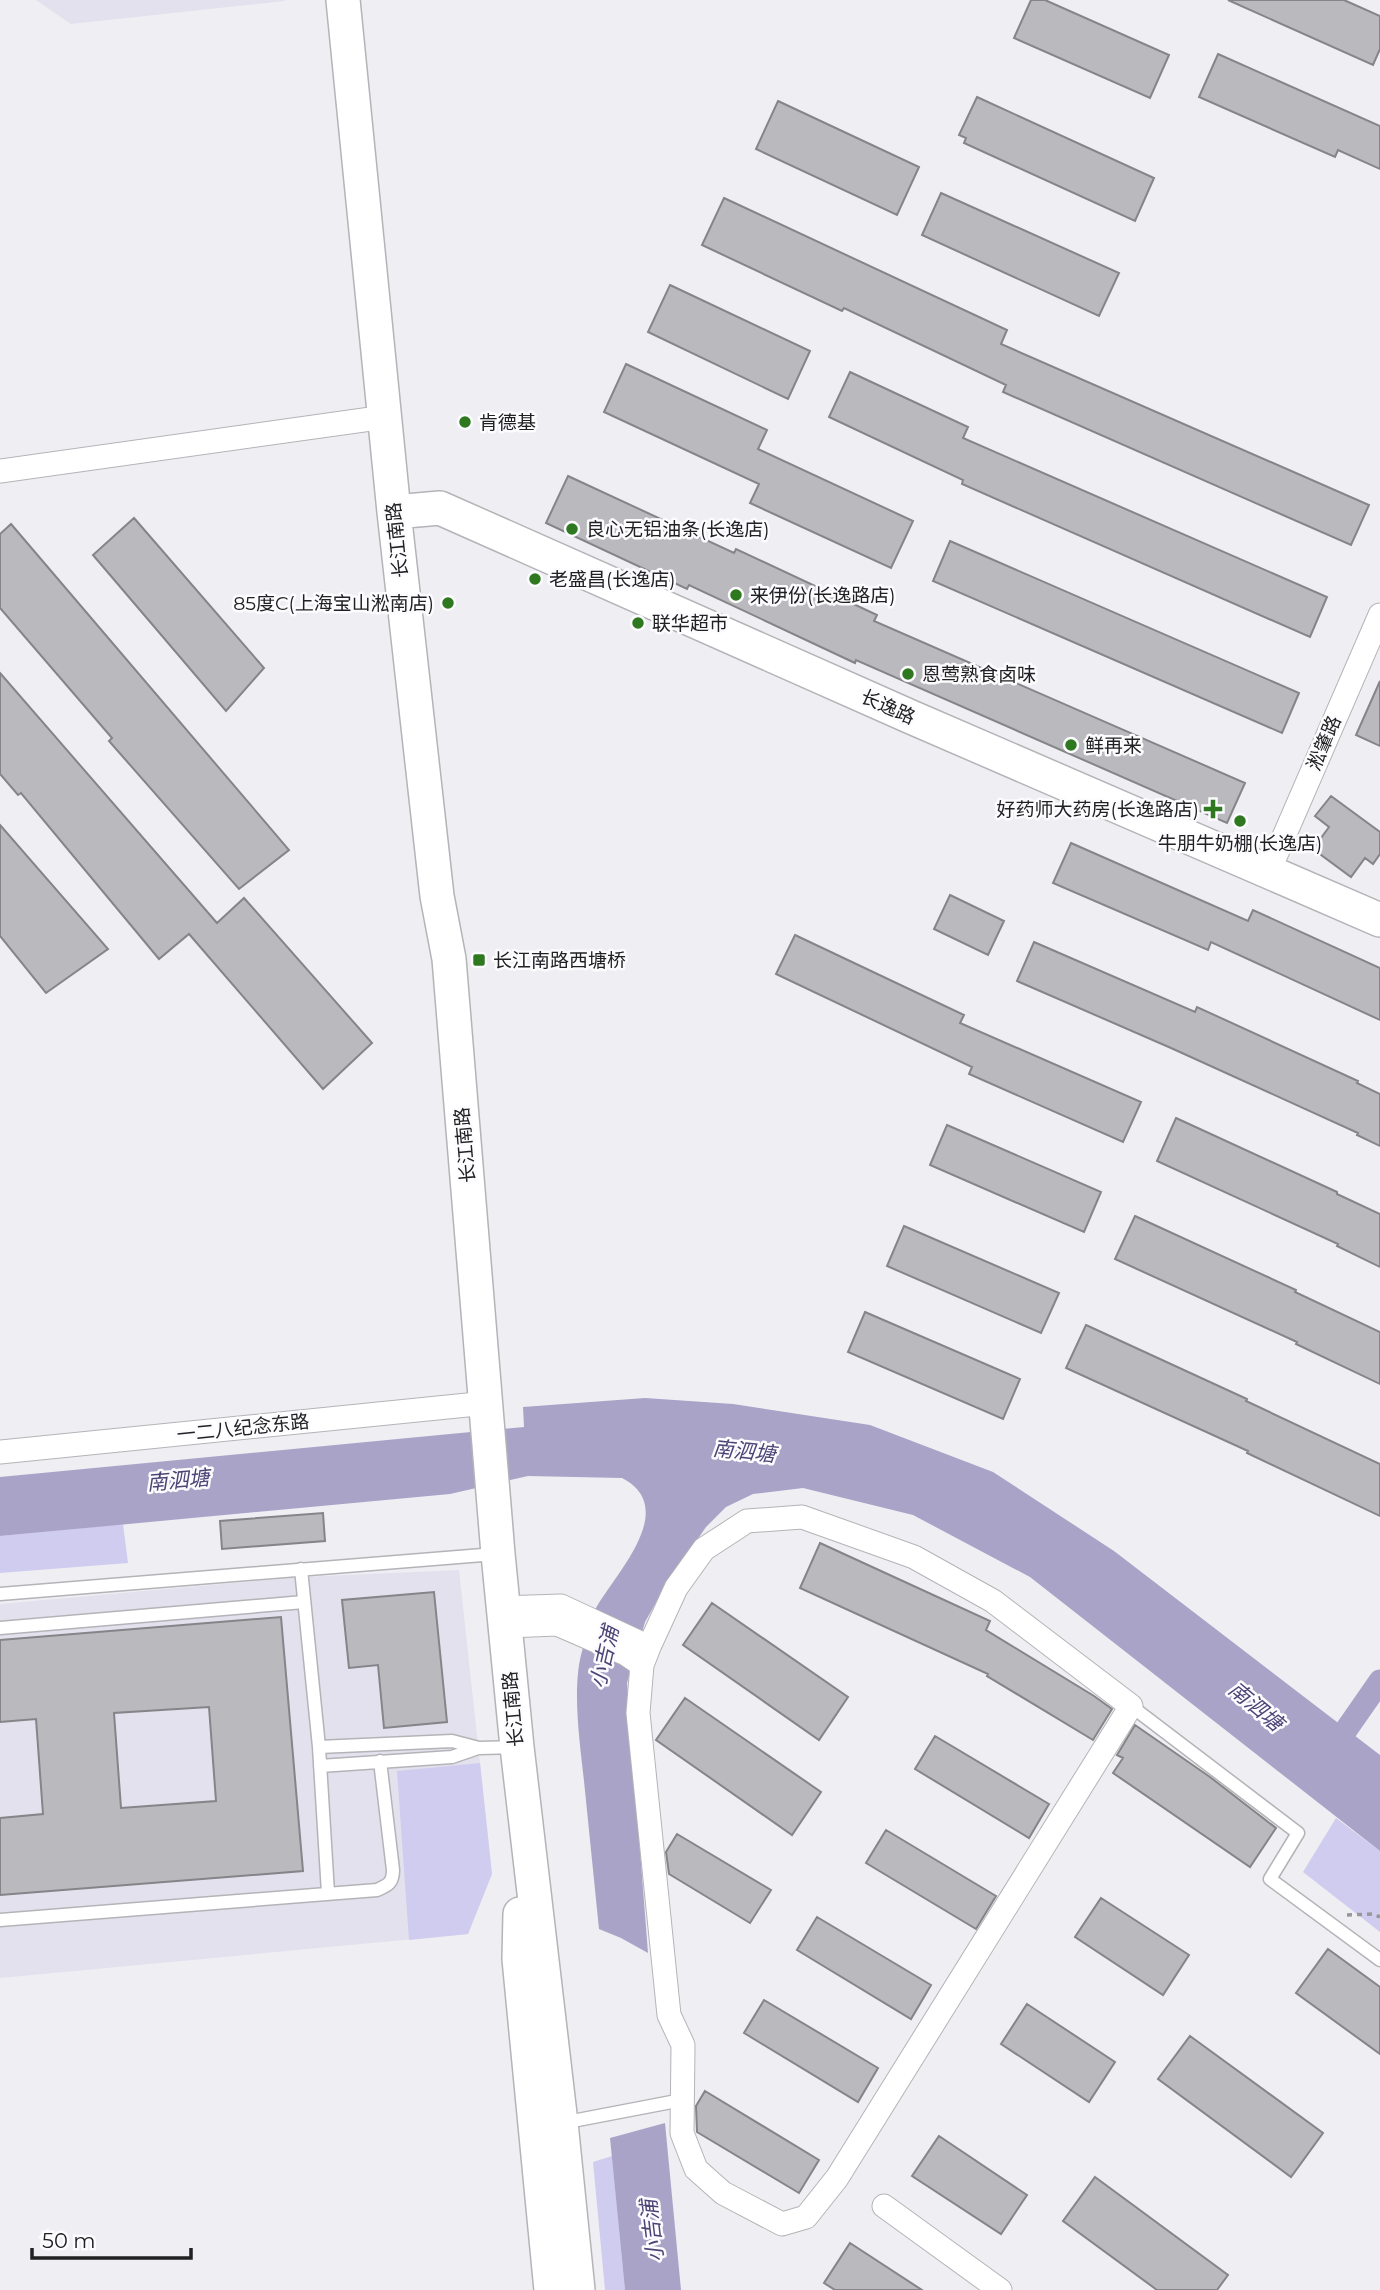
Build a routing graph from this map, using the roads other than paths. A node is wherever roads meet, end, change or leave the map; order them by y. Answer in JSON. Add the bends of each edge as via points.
{"nodes":[{"id":1,"x":344,"y":0,"type":"edge"},
{"id":2,"x":385,"y":417,"type":"junction"},
{"id":3,"x":0,"y":471,"type":"edge"},
{"id":4,"x":394,"y":512,"type":"junction"},
{"id":5,"x":1380,"y":615,"type":"edge"},
{"id":6,"x":1269,"y":871,"type":"junction"},
{"id":7,"x":1380,"y":920,"type":"edge"},
{"id":8,"x":488,"y":1417,"type":"junction"},
{"id":9,"x":0,"y":1452,"type":"edge"},
{"id":10,"x":497,"y":1546,"type":"junction"},
{"id":11,"x":301,"y":1569,"type":"junction"},
{"id":12,"x":0,"y":1594,"type":"edge"},
{"id":13,"x":304,"y":1602,"type":"junction"},
{"id":14,"x":504,"y":1617,"type":"junction"},
{"id":15,"x":0,"y":1628,"type":"edge"},
{"id":16,"x":637,"y":1651,"type":"junction"},
{"id":17,"x":1132,"y":1706,"type":"junction"},
{"id":18,"x":319,"y":1747,"type":"junction"},
{"id":19,"x":517,"y":1747,"type":"junction"},
{"id":20,"x":479,"y":1748,"type":"junction"},
{"id":21,"x":380,"y":1761,"type":"junction"},
{"id":22,"x":320,"y":1766,"type":"junction"},
{"id":23,"x":522,"y":1800,"type":"junction"},
{"id":24,"x":328,"y":1893,"type":"junction"},
{"id":25,"x":0,"y":1920,"type":"edge"},
{"id":26,"x":1380,"y":1960,"type":"edge"},
{"id":27,"x":682,"y":2100,"type":"junction"},
{"id":28,"x":561,"y":2123,"type":"junction"},
{"id":29,"x":884,"y":2206,"type":"dead end"},
{"id":30,"x":551,"y":2290,"type":"edge"},
{"id":31,"x":578,"y":2290,"type":"edge"},
{"id":32,"x":1000,"y":2290,"type":"edge"}],
"edges":[{"from":1,"to":2,"type":"main road","name":"长江南路"},
{"from":2,"to":3,"type":"street"},
{"from":2,"to":4,"type":"main road","name":"长江南路"},
{"from":4,"to":6,"type":"main road","name":"长逸路","via":[[440,508]]},
{"from":4,"to":8,"type":"main road","name":"长江南路","via":[[437,896],[449,960]]},
{"from":5,"to":6,"type":"street","name":"淞肇路"},
{"from":6,"to":7,"type":"main road","name":"长逸路"},
{"from":8,"to":9,"type":"street","name":"一二八纪念东路"},
{"from":8,"to":10,"type":"main road","name":"长江南路"},
{"from":10,"to":11,"type":"lane"},
{"from":10,"to":14,"type":"main road","name":"长江南路"},
{"from":11,"to":12,"type":"lane"},
{"from":11,"to":13,"type":"lane"},
{"from":13,"to":15,"type":"lane"},
{"from":13,"to":18,"type":"lane"},
{"from":14,"to":16,"type":"street","via":[[561,1606],[568,1618]]},
{"from":14,"to":19,"type":"main road","name":"长江南路"},
{"from":16,"to":17,"type":"street","via":[[704,1549],[747,1521],[802,1517],[914,1557],[993,1601]]},
{"from":16,"to":27,"type":"street","via":[[638,1713],[669,2015],[683,2045]]},
{"from":17,"to":26,"type":"lane","via":[[1298,1833],[1270,1880]]},
{"from":17,"to":27,"type":"street","via":[[837,2178],[806,2217],[782,2224],[723,2193],[696,2169],[682,2133]]},
{"from":18,"to":20,"type":"lane","via":[[452,1741]]},
{"from":18,"to":22,"type":"lane"},
{"from":19,"to":20,"type":"lane"},
{"from":19,"to":23,"type":"main road","name":"长江南路"},
{"from":20,"to":21,"type":"lane","via":[[452,1757]]},
{"from":21,"to":22,"type":"lane"},
{"from":21,"to":24,"type":"lane","via":[[393,1880],[377,1890]]},
{"from":22,"to":24,"type":"lane"},
{"from":23,"to":28,"type":"main road","name":"长江南路"},
{"from":23,"to":30,"type":"main road","via":[[519,1959]]},
{"from":24,"to":25,"type":"lane"},
{"from":27,"to":28,"type":"lane"},
{"from":28,"to":31,"type":"main road","name":"长江南路"},
{"from":29,"to":32,"type":"street"}]}
